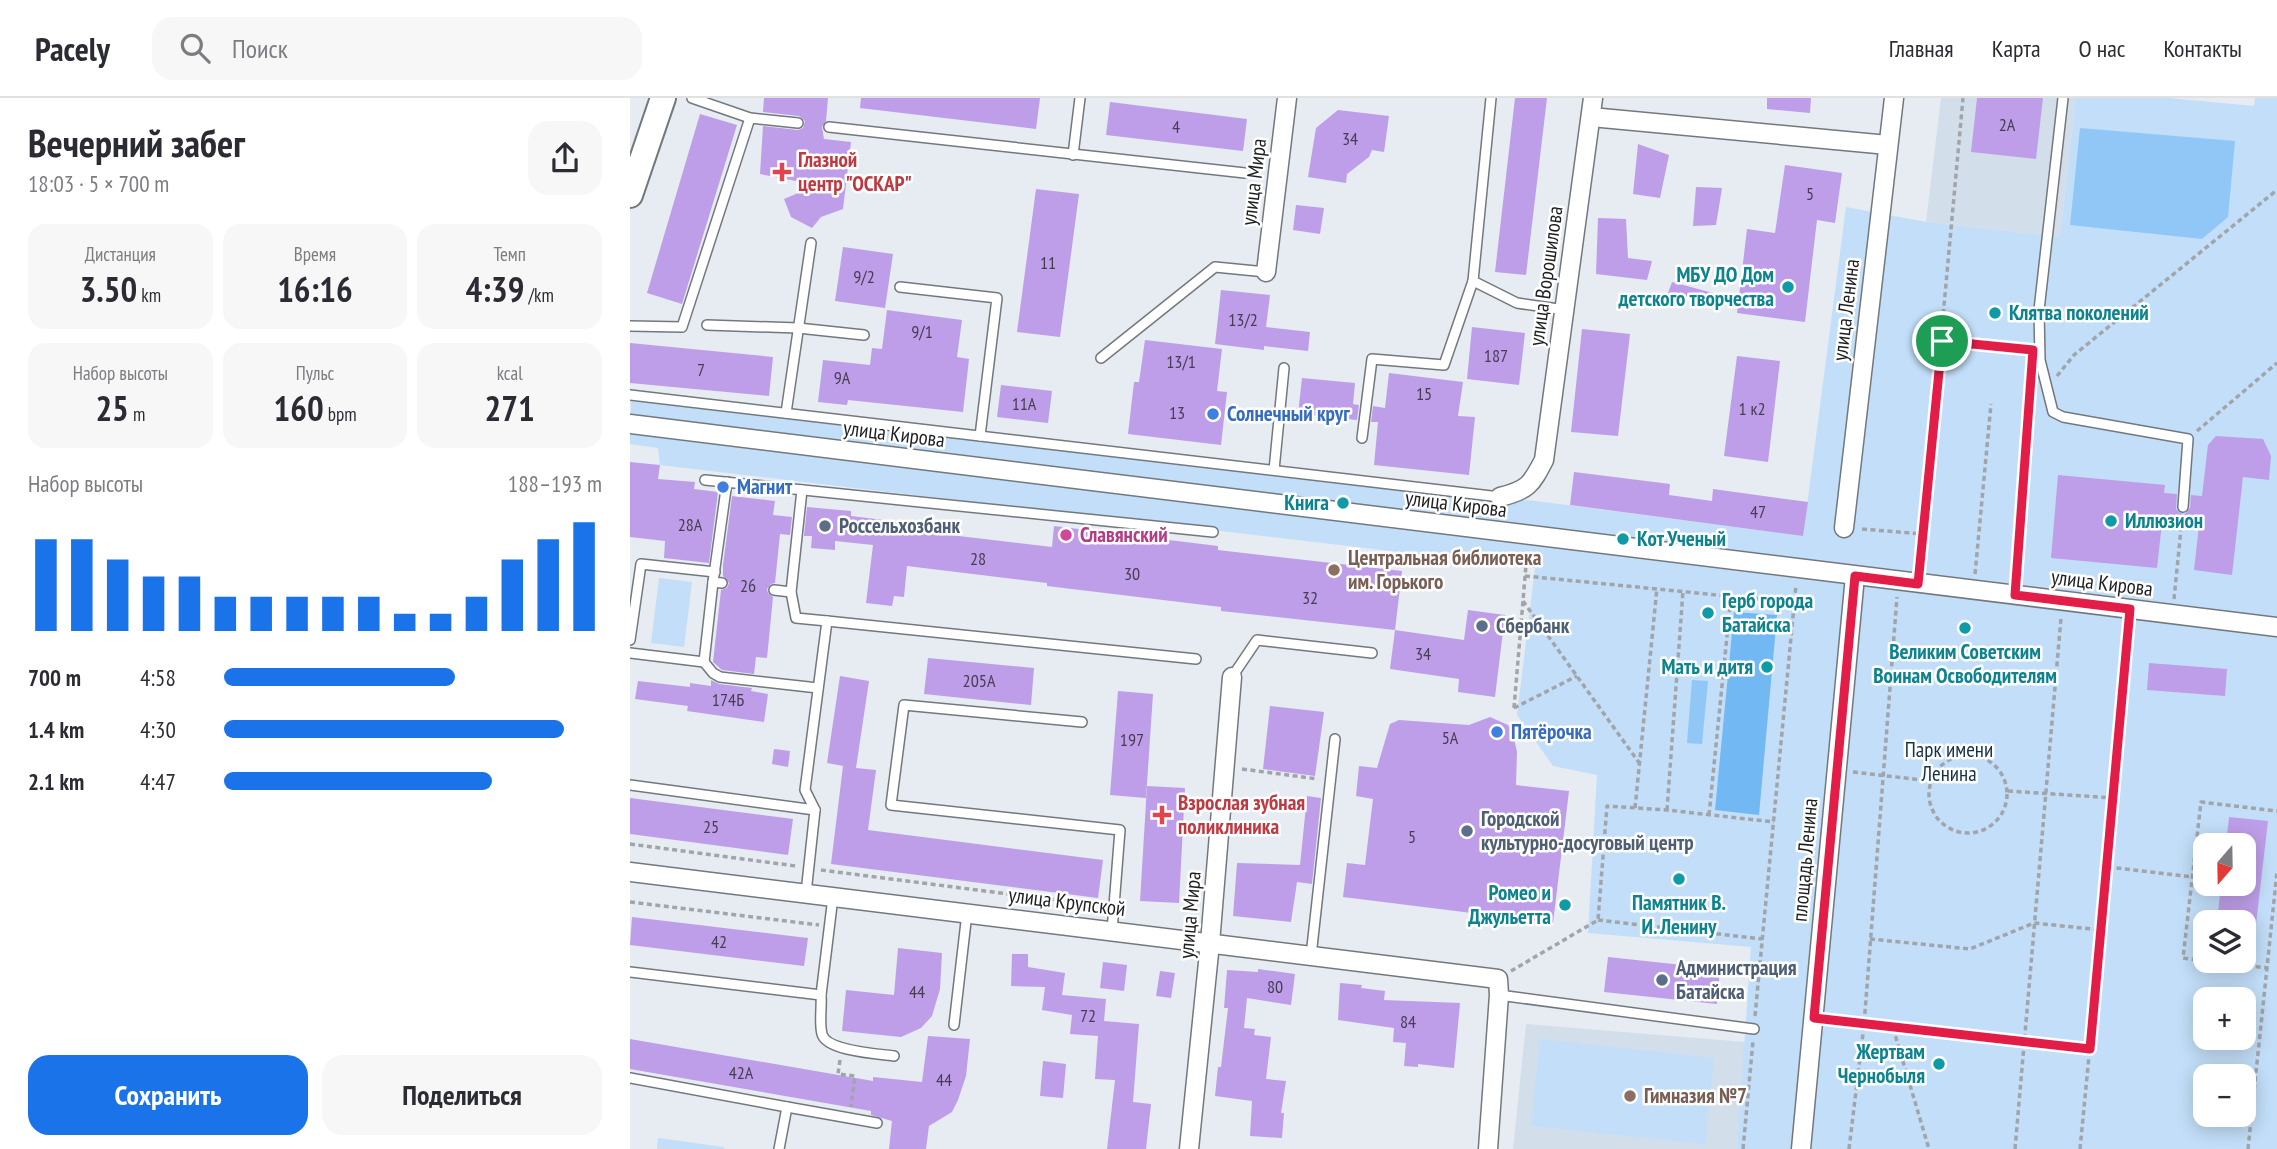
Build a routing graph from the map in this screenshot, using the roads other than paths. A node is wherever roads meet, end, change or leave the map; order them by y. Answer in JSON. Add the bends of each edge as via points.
{"nodes":[{"id":1,"x":663,"y":98,"type":"edge"},
{"id":2,"x":692,"y":98,"type":"edge"},
{"id":3,"x":1080,"y":98,"type":"edge"},
{"id":4,"x":1287,"y":98,"type":"edge"},
{"id":5,"x":1491,"y":98,"type":"edge"},
{"id":6,"x":1593,"y":98,"type":"edge"},
{"id":7,"x":1894,"y":98,"type":"edge"},
{"id":8,"x":2063,"y":98,"type":"edge"},
{"id":9,"x":1591,"y":117,"type":"junction"},
{"id":10,"x":750,"y":118,"type":"junction"},
{"id":11,"x":798,"y":123,"type":"dead end"},
{"id":12,"x":829,"y":127,"type":"dead end"},
{"id":13,"x":1888,"y":145,"type":"junction"},
{"id":14,"x":1073,"y":155,"type":"junction"},
{"id":15,"x":1245,"y":173,"type":"dead end"},
{"id":16,"x":630,"y":195,"type":"edge"},
{"id":17,"x":811,"y":243,"type":"dead end"},
{"id":18,"x":1266,"y":272,"type":"joint"},
{"id":19,"x":1473,"y":281,"type":"junction"},
{"id":20,"x":900,"y":287,"type":"dead end"},
{"id":21,"x":1565,"y":310,"type":"junction"},
{"id":22,"x":707,"y":325,"type":"dead end"},
{"id":23,"x":630,"y":326,"type":"edge"},
{"id":24,"x":798,"y":328,"type":"junction"},
{"id":25,"x":864,"y":335,"type":"dead end"},
{"id":26,"x":1101,"y":358,"type":"dead end"},
{"id":27,"x":1284,"y":368,"type":"dead end"},
{"id":28,"x":630,"y":395,"type":"edge"},
{"id":29,"x":786,"y":413,"type":"junction"},
{"id":30,"x":630,"y":424,"type":"edge"},
{"id":31,"x":980,"y":436,"type":"junction"},
{"id":32,"x":1362,"y":438,"type":"dead end"},
{"id":33,"x":1274,"y":470,"type":"junction"},
{"id":34,"x":705,"y":480,"type":"dead end"},
{"id":35,"x":727,"y":482,"type":"junction"},
{"id":36,"x":802,"y":490,"type":"junction"},
{"id":37,"x":1500,"y":497,"type":"joint"},
{"id":38,"x":2183,"y":507,"type":"road end"},
{"id":39,"x":1844,"y":528,"type":"road end"},
{"id":40,"x":1213,"y":532,"type":"dead end"},
{"id":41,"x":1855,"y":576,"type":"junction"},
{"id":42,"x":717,"y":579,"type":"junction"},
{"id":43,"x":774,"y":590,"type":"dead end"},
{"id":44,"x":791,"y":592,"type":"junction"},
{"id":45,"x":827,"y":621,"type":"junction"},
{"id":46,"x":2277,"y":627,"type":"edge"},
{"id":47,"x":630,"y":640,"type":"edge"},
{"id":48,"x":630,"y":653,"type":"edge"},
{"id":49,"x":1372,"y":653,"type":"dead end"},
{"id":50,"x":1196,"y":659,"type":"dead end"},
{"id":51,"x":705,"y":662,"type":"junction"},
{"id":52,"x":1233,"y":677,"type":"joint"},
{"id":53,"x":818,"y":688,"type":"junction"},
{"id":54,"x":1082,"y":722,"type":"dead end"},
{"id":55,"x":1335,"y":739,"type":"dead end"},
{"id":56,"x":630,"y":785,"type":"edge"},
{"id":57,"x":815,"y":810,"type":"junction"},
{"id":58,"x":630,"y":872,"type":"edge"},
{"id":59,"x":806,"y":893,"type":"junction"},
{"id":60,"x":833,"y":897,"type":"junction"},
{"id":61,"x":967,"y":913,"type":"junction"},
{"id":62,"x":1112,"y":931,"type":"junction"},
{"id":63,"x":1210,"y":943,"type":"junction"},
{"id":64,"x":1311,"y":956,"type":"junction"},
{"id":65,"x":630,"y":972,"type":"edge"},
{"id":66,"x":1499,"y":987,"type":"junction"},
{"id":67,"x":821,"y":995,"type":"junction"},
{"id":68,"x":954,"y":1026,"type":"dead end"},
{"id":69,"x":1754,"y":1029,"type":"road end"},
{"id":70,"x":894,"y":1056,"type":"dead end"},
{"id":71,"x":630,"y":1078,"type":"edge"},
{"id":72,"x":787,"y":1107,"type":"junction"},
{"id":73,"x":877,"y":1123,"type":"dead end"},
{"id":74,"x":779,"y":1149,"type":"edge"},
{"id":75,"x":1189,"y":1149,"type":"edge"},
{"id":76,"x":1488,"y":1149,"type":"edge"},
{"id":77,"x":1801,"y":1149,"type":"edge"}],
"edges":[{"from":1,"to":16,"type":"main road"},
{"from":2,"to":10,"type":"lane"},
{"from":3,"to":14,"type":"lane"},
{"from":4,"to":18,"type":"street","name":"улица Мира"},
{"from":5,"to":19,"type":"lane"},
{"from":6,"to":9,"type":"street","name":"улица Ворошилова"},
{"from":7,"to":13,"type":"street","name":"улица Ленина"},
{"from":8,"to":38,"type":"lane","via":[[2039,310],[2040,351],[2053,412],[2188,439]]},
{"from":9,"to":13,"type":"street"},
{"from":9,"to":21,"type":"street","name":"улица Ворошилова"},
{"from":10,"to":11,"type":"lane"},
{"from":10,"to":23,"type":"lane","via":[[682,327]]},
{"from":12,"to":14,"type":"lane"},
{"from":13,"to":39,"type":"street","name":"улица Ленина"},
{"from":14,"to":15,"type":"lane"},
{"from":17,"to":24,"type":"lane"},
{"from":18,"to":26,"type":"lane","via":[[1215,267]]},
{"from":19,"to":21,"type":"lane","via":[[1517,303]]},
{"from":19,"to":32,"type":"lane","via":[[1444,365],[1372,359]]},
{"from":20,"to":31,"type":"lane","via":[[997,298]]},
{"from":21,"to":37,"type":"street","name":"улица Ворошилова","via":[[1544,460],[1530,486]]},
{"from":22,"to":24,"type":"lane"},
{"from":24,"to":25,"type":"lane"},
{"from":24,"to":29,"type":"lane"},
{"from":27,"to":33,"type":"lane"},
{"from":28,"to":29,"type":"lane","name":"улица Кирова"},
{"from":29,"to":31,"type":"lane","name":"улица Кирова"},
{"from":30,"to":41,"type":"street","name":"улица Кирова"},
{"from":31,"to":33,"type":"lane","name":"улица Кирова"},
{"from":33,"to":37,"type":"lane","name":"улица Кирова"},
{"from":34,"to":35,"type":"lane"},
{"from":35,"to":36,"type":"lane"},
{"from":35,"to":42,"type":"lane"},
{"from":36,"to":40,"type":"lane"},
{"from":36,"to":44,"type":"lane"},
{"from":41,"to":46,"type":"street","name":"улица Кирова"},
{"from":41,"to":77,"type":"street","name":"площадь Ленина"},
{"from":42,"to":47,"type":"lane","via":[[641,564]]},
{"from":42,"to":51,"type":"lane"},
{"from":43,"to":44,"type":"lane"},
{"from":44,"to":45,"type":"lane","via":[[796,618]]},
{"from":45,"to":50,"type":"lane"},
{"from":45,"to":53,"type":"lane"},
{"from":48,"to":51,"type":"lane"},
{"from":49,"to":52,"type":"lane","name":"улица Мира","via":[[1257,640]]},
{"from":51,"to":53,"type":"lane","via":[[720,677]]},
{"from":52,"to":63,"type":"street","name":"улица Мира"},
{"from":53,"to":57,"type":"lane","via":[[805,790]]},
{"from":54,"to":62,"type":"lane","via":[[904,705],[891,805],[1120,830]]},
{"from":55,"to":64,"type":"lane"},
{"from":56,"to":57,"type":"lane"},
{"from":57,"to":59,"type":"lane"},
{"from":58,"to":59,"type":"street","name":"улица Крупской"},
{"from":59,"to":60,"type":"street","name":"улица Крупской"},
{"from":60,"to":61,"type":"street","name":"улица Крупской"},
{"from":60,"to":67,"type":"lane"},
{"from":61,"to":62,"type":"street","name":"улица Крупской"},
{"from":61,"to":68,"type":"lane"},
{"from":62,"to":63,"type":"street","name":"улица Крупской"},
{"from":63,"to":64,"type":"street","name":"улица Крупской"},
{"from":63,"to":75,"type":"street","name":"улица Мира"},
{"from":64,"to":66,"type":"street","name":"улица Крупской"},
{"from":65,"to":67,"type":"lane"},
{"from":66,"to":69,"type":"lane"},
{"from":66,"to":76,"type":"street"},
{"from":67,"to":70,"type":"lane","via":[[822,1036],[828,1043]]},
{"from":71,"to":72,"type":"lane"},
{"from":72,"to":73,"type":"lane"},
{"from":72,"to":74,"type":"lane"}]}
